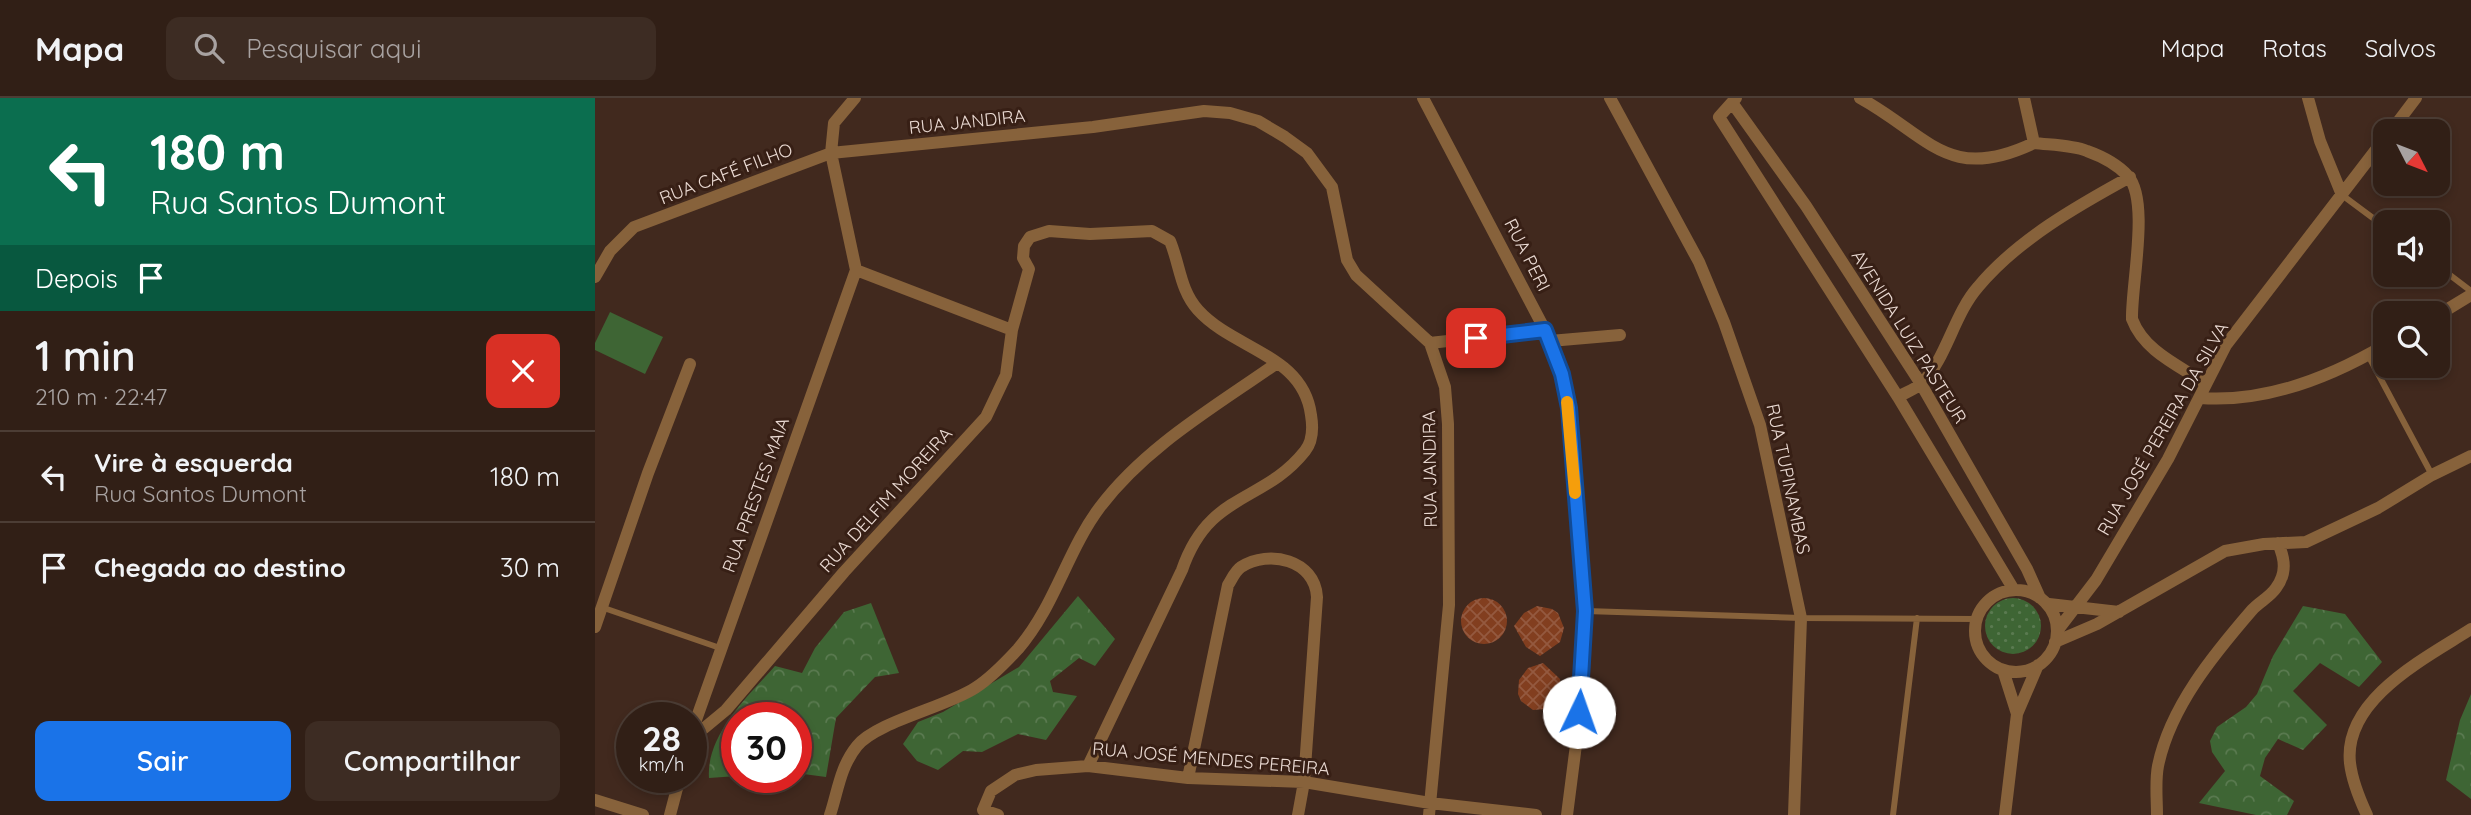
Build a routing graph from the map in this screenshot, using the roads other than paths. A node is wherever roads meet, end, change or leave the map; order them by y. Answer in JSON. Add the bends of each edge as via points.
{"nodes":[{"id":1,"x":855,"y":98,"type":"edge"},
{"id":2,"x":1423,"y":98,"type":"edge"},
{"id":3,"x":1610,"y":98,"type":"edge"},
{"id":4,"x":1860,"y":98,"type":"edge"},
{"id":5,"x":2024,"y":98,"type":"edge"},
{"id":6,"x":2308,"y":98,"type":"edge"},
{"id":7,"x":2416,"y":98,"type":"edge"},
{"id":8,"x":1735,"y":101,"type":"edge"},
{"id":9,"x":2400,"y":119,"type":"edge"},
{"id":10,"x":2034,"y":143,"type":"junction"},
{"id":11,"x":831,"y":153,"type":"junction"},
{"id":12,"x":2373,"y":154,"type":"edge"},
{"id":13,"x":2130,"y":177,"type":"junction"},
{"id":14,"x":2342,"y":195,"type":"junction"},
{"id":15,"x":2373,"y":218,"type":"edge"},
{"id":16,"x":856,"y":270,"type":"junction"},
{"id":17,"x":2450,"y":276,"type":"edge"},
{"id":18,"x":595,"y":277,"type":"edge"},
{"id":19,"x":2471,"y":293,"type":"edge"},
{"id":20,"x":2450,"y":306,"type":"edge"},
{"id":21,"x":1012,"y":330,"type":"junction"},
{"id":22,"x":1620,"y":335,"type":"dead end"},
{"id":23,"x":1548,"y":336,"type":"junction"},
{"id":24,"x":1430,"y":342,"type":"junction"},
{"id":25,"x":2373,"y":352,"type":"edge"},
{"id":26,"x":2368,"y":355,"type":"junction"},
{"id":27,"x":1277,"y":363,"type":"junction"},
{"id":28,"x":690,"y":365,"type":"dead end"},
{"id":29,"x":2205,"y":383,"type":"junction"},
{"id":30,"x":1921,"y":384,"type":"junction"},
{"id":31,"x":1898,"y":397,"type":"junction"},
{"id":32,"x":2200,"y":398,"type":"junction"},
{"id":33,"x":2471,"y":456,"type":"edge"},
{"id":34,"x":2432,"y":475,"type":"junction"},
{"id":35,"x":2278,"y":543,"type":"junction"},
{"id":36,"x":2014,"y":590,"type":"junction"},
{"id":37,"x":2044,"y":601,"type":"junction"},
{"id":38,"x":2077,"y":606,"type":"junction"},
{"id":39,"x":601,"y":607,"type":"junction"},
{"id":40,"x":1585,"y":611,"type":"junction"},
{"id":41,"x":2119,"y":612,"type":"junction"},
{"id":42,"x":1801,"y":618,"type":"junction"},
{"id":43,"x":1917,"y":618,"type":"junction"},
{"id":44,"x":1976,"y":619,"type":"junction"},
{"id":45,"x":595,"y":627,"type":"edge"},
{"id":46,"x":2471,"y":629,"type":"edge"},
{"id":47,"x":2056,"y":637,"type":"junction"},
{"id":48,"x":720,"y":648,"type":"junction"},
{"id":49,"x":2038,"y":665,"type":"junction"},
{"id":50,"x":2003,"y":670,"type":"junction"},
{"id":51,"x":702,"y":702,"type":"edge"},
{"id":52,"x":2017,"y":714,"type":"junction"},
{"id":53,"x":707,"y":724,"type":"edge"},
{"id":54,"x":1088,"y":766,"type":"junction"},
{"id":55,"x":1188,"y":778,"type":"junction"},
{"id":56,"x":1304,"y":782,"type":"junction"},
{"id":57,"x":676,"y":793,"type":"edge"},
{"id":58,"x":595,"y":800,"type":"edge"},
{"id":59,"x":1429,"y":809,"type":"edge"},
{"id":60,"x":643,"y":815,"type":"edge"},
{"id":61,"x":670,"y":815,"type":"edge"},
{"id":62,"x":830,"y":815,"type":"edge"},
{"id":63,"x":998,"y":815,"type":"edge"},
{"id":64,"x":1298,"y":815,"type":"edge"},
{"id":65,"x":1536,"y":815,"type":"edge"},
{"id":66,"x":1567,"y":815,"type":"edge"},
{"id":67,"x":1794,"y":815,"type":"edge"},
{"id":68,"x":1893,"y":815,"type":"edge"},
{"id":69,"x":2005,"y":815,"type":"edge"},
{"id":70,"x":2157,"y":815,"type":"edge"},
{"id":71,"x":2367,"y":815,"type":"edge"}],
"edges":[{"from":1,"to":11,"type":"street","via":[[834,123]]},
{"from":2,"to":23,"type":"street","name":"RUA PERI"},
{"from":3,"to":42,"type":"street","name":"RUA TUPINAMBAS","via":[[1699,262],[1724,322],[1761,425]]},
{"from":4,"to":10,"type":"street","via":[[1944,154],[1970,160],[1995,158]]},
{"from":5,"to":10,"type":"street"},
{"from":6,"to":14,"type":"street"},
{"from":7,"to":9,"type":"street"},
{"from":8,"to":30,"type":"street","name":"AVENIDA LUIZ PASTEUR"},
{"from":8,"to":31,"type":"street","via":[[1719,117]]},
{"from":10,"to":13,"type":"street","via":[[2086,150]]},
{"from":11,"to":16,"type":"street"},
{"from":11,"to":18,"type":"street","name":"RUA CAFÉ FILHO","via":[[634,227],[610,251]]},
{"from":11,"to":24,"type":"street","name":"RUA JANDIRA","via":[[1204,111],[1258,121],[1307,153],[1322,170],[1332,187],[1347,260],[1356,275]]},
{"from":12,"to":14,"type":"street","name":"RUA JOSÉ PEREIRA DA SILVA"},
{"from":13,"to":29,"type":"street","via":[[2138,217],[2132,319],[2149,346]]},
{"from":13,"to":30,"type":"street","via":[[2082,204],[1977,287]]},
{"from":14,"to":15,"type":"lane"},
{"from":14,"to":29,"type":"street","name":"RUA JOSÉ PEREIRA DA SILVA","via":[[2226,345]]},
{"from":16,"to":21,"type":"street"},
{"from":16,"to":48,"type":"street","name":"RUA PRESTES MAIA"},
{"from":17,"to":19,"type":"lane"},
{"from":19,"to":20,"type":"street"},
{"from":21,"to":27,"type":"street","name":"RUA DELFIM MOREIRA","via":[[1029,269],[1023,258],[1030,237],[1049,231],[1152,231],[1170,241],[1185,289],[1200,312]]},
{"from":21,"to":53,"type":"street","name":"RUA DELFIM MOREIRA","via":[[1006,375],[986,416],[726,710]]},
{"from":22,"to":23,"type":"street"},
{"from":23,"to":24,"type":"street"},
{"from":23,"to":40,"type":"street","name":"RUA PERI","via":[[1569,408]]},
{"from":24,"to":59,"type":"street","name":"RUA JANDIRA","via":[[1444,387],[1448,424],[1449,604]]},
{"from":25,"to":26,"type":"street"},
{"from":26,"to":32,"type":"street","via":[[2315,380],[2253,397]]},
{"from":26,"to":34,"type":"lane"},
{"from":27,"to":54,"type":"street","via":[[1305,390],[1312,421],[1308,448],[1278,476],[1249,491],[1203,527]]},
{"from":27,"to":62,"type":"street","via":[[1159,448],[1101,506],[1037,623],[995,671],[975,688],[859,743],[842,771]]},
{"from":28,"to":39,"type":"street"},
{"from":29,"to":32,"type":"street","name":"RUA JOSÉ PEREIRA DA SILVA"},
{"from":30,"to":31,"type":"street"},
{"from":30,"to":37,"type":"street","name":"AVENIDA LUIZ PASTEUR"},
{"from":31,"to":36,"type":"street"},
{"from":32,"to":38,"type":"street","name":"RUA JOSÉ PEREIRA DA SILVA"},
{"from":33,"to":34,"type":"street"},
{"from":34,"to":35,"type":"street","via":[[2329,532],[2306,542]]},
{"from":35,"to":41,"type":"street","via":[[2225,551]]},
{"from":35,"to":70,"type":"street","via":[[2285,557],[2276,589],[2254,607],[2204,670],[2169,731],[2158,768]]},
{"from":36,"to":37,"type":"street"},
{"from":36,"to":44,"type":"street","via":[[1991,598]]},
{"from":37,"to":38,"type":"street"},
{"from":37,"to":47,"type":"street"},
{"from":38,"to":41,"type":"street"},
{"from":38,"to":47,"type":"street","name":"RUA JOSÉ PEREIRA DA SILVA"},
{"from":39,"to":45,"type":"street"},
{"from":39,"to":48,"type":"lane"},
{"from":40,"to":42,"type":"lane"},
{"from":40,"to":66,"type":"street","name":"RUA PERI"},
{"from":41,"to":47,"type":"street"},
{"from":42,"to":43,"type":"lane"},
{"from":42,"to":67,"type":"street","name":"RUA TUPINAMBAS"},
{"from":43,"to":44,"type":"lane"},
{"from":43,"to":68,"type":"lane"},
{"from":44,"to":50,"type":"street","via":[[1981,654]]},
{"from":46,"to":71,"type":"street","via":[[2397,677],[2374,697],[2362,716],[2350,762]]},
{"from":47,"to":49,"type":"street","via":[[2050,653]]},
{"from":48,"to":51,"type":"street","name":"RUA PRESTES MAIA"},
{"from":49,"to":50,"type":"street","via":[[2023,671]]},
{"from":49,"to":52,"type":"street"},
{"from":50,"to":52,"type":"street"},
{"from":52,"to":69,"type":"street"},
{"from":54,"to":55,"type":"street","name":"RUA JOSÉ MENDES PEREIRA"},
{"from":54,"to":63,"type":"street","name":"RUA JOSÉ MENDES PEREIRA","via":[[1015,775],[991,791],[983,810]]},
{"from":55,"to":56,"type":"street","name":"RUA JOSÉ MENDES PEREIRA"},
{"from":55,"to":56,"type":"street","via":[[1228,585],[1240,568],[1252,562],[1293,562],[1314,577],[1317,597]]},
{"from":56,"to":59,"type":"street","name":"RUA JOSÉ MENDES PEREIRA"},
{"from":56,"to":64,"type":"street"},
{"from":57,"to":61,"type":"street"},
{"from":58,"to":60,"type":"street"},
{"from":59,"to":65,"type":"street","name":"RUA JOSÉ MENDES PEREIRA"}]}
